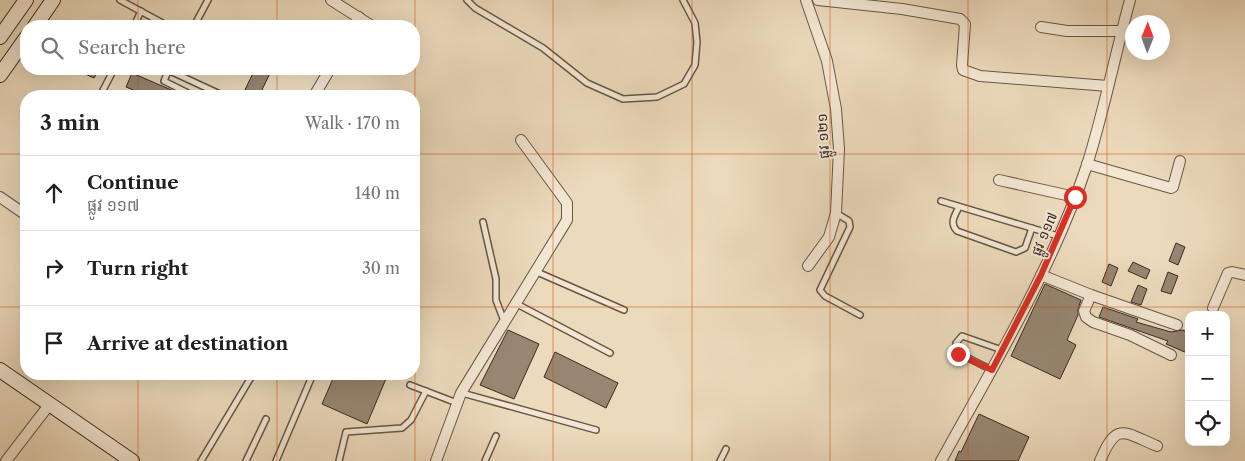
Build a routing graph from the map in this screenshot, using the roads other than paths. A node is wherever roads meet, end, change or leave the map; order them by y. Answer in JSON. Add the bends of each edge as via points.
{"nodes":[{"id":1,"x":26,"y":0,"type":"edge"},
{"id":2,"x":53,"y":0,"type":"edge"},
{"id":3,"x":120,"y":0,"type":"edge"},
{"id":4,"x":208,"y":0,"type":"edge"},
{"id":5,"x":331,"y":0,"type":"edge"},
{"id":6,"x":467,"y":0,"type":"edge"},
{"id":7,"x":683,"y":0,"type":"edge"},
{"id":8,"x":806,"y":0,"type":"edge"},
{"id":9,"x":818,"y":0,"type":"edge"},
{"id":10,"x":1130,"y":0,"type":"edge"},
{"id":11,"x":863,"y":2,"type":"edge"},
{"id":12,"x":904,"y":5,"type":"edge"},
{"id":13,"x":141,"y":12,"type":"junction"},
{"id":14,"x":38,"y":20,"type":"edge"},
{"id":15,"x":137,"y":20,"type":"edge"},
{"id":16,"x":156,"y":20,"type":"edge"},
{"id":17,"x":197,"y":20,"type":"edge"},
{"id":18,"x":354,"y":20,"type":"edge"},
{"id":19,"x":1041,"y":27,"type":"dead end"},
{"id":20,"x":1121,"y":31,"type":"junction"},
{"id":21,"x":0,"y":36,"type":"edge"},
{"id":22,"x":20,"y":47,"type":"edge"},
{"id":23,"x":0,"y":75,"type":"edge"},
{"id":24,"x":111,"y":75,"type":"edge"},
{"id":25,"x":166,"y":75,"type":"edge"},
{"id":26,"x":180,"y":75,"type":"edge"},
{"id":27,"x":326,"y":75,"type":"edge"},
{"id":28,"x":1108,"y":86,"type":"junction"},
{"id":29,"x":103,"y":90,"type":"edge"},
{"id":30,"x":181,"y":90,"type":"edge"},
{"id":31,"x":212,"y":90,"type":"edge"},
{"id":32,"x":318,"y":90,"type":"edge"},
{"id":33,"x":521,"y":140,"type":"dead end"},
{"id":34,"x":1180,"y":161,"type":"dead end"},
{"id":35,"x":1087,"y":164,"type":"junction"},
{"id":36,"x":999,"y":180,"type":"dead end"},
{"id":37,"x":0,"y":196,"type":"edge"},
{"id":38,"x":1075,"y":197,"type":"junction"},
{"id":39,"x":941,"y":201,"type":"dead end"},
{"id":40,"x":959,"y":206,"type":"junction"},
{"id":41,"x":20,"y":211,"type":"edge"},
{"id":42,"x":836,"y":213,"type":"junction"},
{"id":43,"x":484,"y":222,"type":"dead end"},
{"id":44,"x":1032,"y":228,"type":"junction"},
{"id":45,"x":1058,"y":236,"type":"junction"},
{"id":46,"x":808,"y":266,"type":"dead end"},
{"id":47,"x":537,"y":272,"type":"junction"},
{"id":48,"x":1041,"y":275,"type":"junction"},
{"id":49,"x":1245,"y":275,"type":"edge"},
{"id":50,"x":1091,"y":295,"type":"junction"},
{"id":51,"x":515,"y":302,"type":"junction"},
{"id":52,"x":1213,"y":308,"type":"dead end"},
{"id":53,"x":624,"y":310,"type":"dead end"},
{"id":54,"x":860,"y":315,"type":"dead end"},
{"id":55,"x":504,"y":321,"type":"junction"},
{"id":56,"x":1177,"y":324,"type":"dead end"},
{"id":57,"x":1002,"y":350,"type":"junction"},
{"id":58,"x":610,"y":353,"type":"dead end"},
{"id":59,"x":1171,"y":355,"type":"dead end"},
{"id":60,"x":0,"y":370,"type":"edge"},
{"id":61,"x":992,"y":370,"type":"junction"},
{"id":62,"x":249,"y":380,"type":"edge"},
{"id":63,"x":310,"y":380,"type":"edge"},
{"id":64,"x":410,"y":384,"type":"dead end"},
{"id":65,"x":426,"y":391,"type":"junction"},
{"id":66,"x":459,"y":398,"type":"junction"},
{"id":67,"x":49,"y":405,"type":"junction"},
{"id":68,"x":266,"y":419,"type":"dead end"},
{"id":69,"x":596,"y":430,"type":"dead end"},
{"id":70,"x":496,"y":436,"type":"dead end"},
{"id":71,"x":1157,"y":446,"type":"dead end"},
{"id":72,"x":726,"y":449,"type":"dead end"},
{"id":73,"x":126,"y":460,"type":"edge"},
{"id":74,"x":6,"y":461,"type":"edge"},
{"id":75,"x":202,"y":461,"type":"edge"},
{"id":76,"x":246,"y":461,"type":"edge"},
{"id":77,"x":276,"y":461,"type":"edge"},
{"id":78,"x":339,"y":461,"type":"edge"},
{"id":79,"x":436,"y":461,"type":"edge"},
{"id":80,"x":484,"y":461,"type":"edge"},
{"id":81,"x":720,"y":461,"type":"edge"},
{"id":82,"x":942,"y":461,"type":"edge"},
{"id":83,"x":1100,"y":461,"type":"edge"}],
"edges":[{"from":1,"to":21,"type":"street"},
{"from":2,"to":14,"type":"street"},
{"from":3,"to":13,"type":"lane"},
{"from":4,"to":17,"type":"lane"},
{"from":5,"to":18,"type":"street"},
{"from":6,"to":7,"type":"lane","via":[[543,48],[587,83],[623,99],[658,97],[684,84],[695,65],[697,42],[695,23]]},
{"from":8,"to":42,"type":"street","name":"ផ្លូវ ១២១","via":[[827,61],[836,109],[839,149]]},
{"from":9,"to":11,"type":"street"},
{"from":10,"to":20,"type":"street","name":"ផ្លូវ ១១៧"},
{"from":11,"to":12,"type":"street"},
{"from":12,"to":28,"type":"street","via":[[963,20],[962,65],[968,72],[980,76]]},
{"from":13,"to":15,"type":"lane"},
{"from":13,"to":16,"type":"lane"},
{"from":19,"to":20,"type":"street","via":[[1067,31]]},
{"from":20,"to":28,"type":"street","name":"ផ្លូវ ១១៧"},
{"from":22,"to":23,"type":"street"},
{"from":24,"to":29,"type":"lane"},
{"from":25,"to":30,"type":"lane","via":[[164,81]]},
{"from":26,"to":31,"type":"lane"},
{"from":27,"to":32,"type":"street"},
{"from":28,"to":35,"type":"street","name":"ផ្លូវ ១១៧"},
{"from":33,"to":47,"type":"street","via":[[563,197],[568,209],[567,220]]},
{"from":34,"to":35,"type":"street","via":[[1171,188]]},
{"from":35,"to":38,"type":"street","name":"ផ្លូវ ១១៧"},
{"from":36,"to":38,"type":"street"},
{"from":37,"to":41,"type":"street"},
{"from":38,"to":45,"type":"street","name":"ផ្លូវ ១១៧"},
{"from":39,"to":40,"type":"lane"},
{"from":40,"to":44,"type":"lane"},
{"from":40,"to":44,"type":"lane","via":[[952,222],[957,231],[1016,252],[1025,248]]},
{"from":42,"to":46,"type":"street","name":"ផ្លូវ ១២១","via":[[828,237]]},
{"from":42,"to":54,"type":"lane","via":[[849,221],[850,227],[820,290],[824,296]]},
{"from":43,"to":55,"type":"lane","via":[[496,279],[496,300]]},
{"from":44,"to":45,"type":"lane"},
{"from":45,"to":48,"type":"street","name":"ផ្លូវ ១១៧"},
{"from":47,"to":51,"type":"street"},
{"from":47,"to":53,"type":"lane"},
{"from":48,"to":50,"type":"street"},
{"from":48,"to":57,"type":"street","name":"ផ្លូវ ១១៧"},
{"from":49,"to":52,"type":"street","via":[[1228,273]]},
{"from":50,"to":56,"type":"street"},
{"from":50,"to":59,"type":"street","via":[[1084,311],[1086,317]]},
{"from":51,"to":55,"type":"street"},
{"from":51,"to":58,"type":"lane"},
{"from":55,"to":66,"type":"street"},
{"from":57,"to":61,"type":"street","name":"ផ្លូវ ១១៧"},
{"from":57,"to":61,"type":"lane","via":[[962,336],[956,343],[958,354]]},
{"from":60,"to":67,"type":"street"},
{"from":61,"to":82,"type":"street","name":"ផ្លូវ ១១៧"},
{"from":62,"to":75,"type":"lane"},
{"from":63,"to":77,"type":"lane"},
{"from":64,"to":65,"type":"lane"},
{"from":65,"to":66,"type":"lane"},
{"from":65,"to":78,"type":"lane","via":[[411,420],[402,428],[346,432]]},
{"from":66,"to":69,"type":"lane"},
{"from":66,"to":79,"type":"street"},
{"from":67,"to":73,"type":"street"},
{"from":67,"to":74,"type":"street"},
{"from":68,"to":76,"type":"lane"},
{"from":70,"to":80,"type":"lane"},
{"from":71,"to":83,"type":"street","via":[[1124,432],[1115,434]]},
{"from":72,"to":81,"type":"lane"}]}
